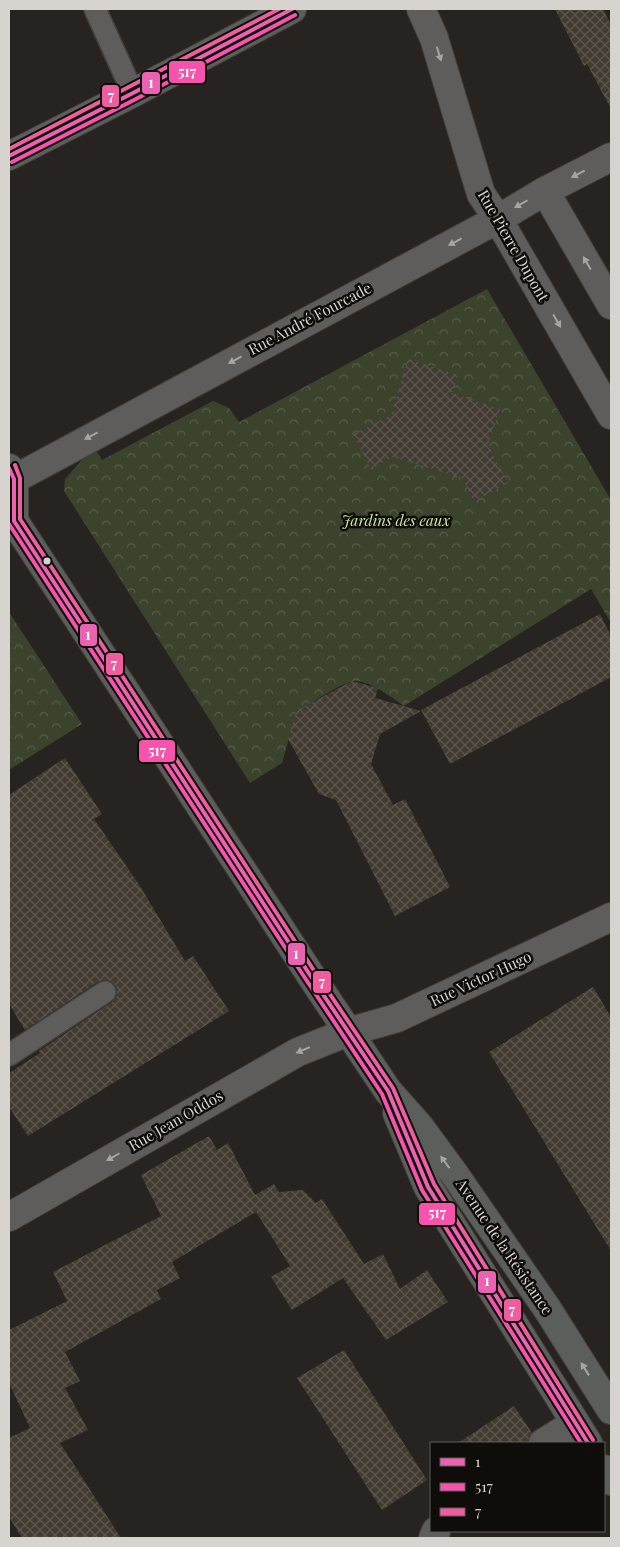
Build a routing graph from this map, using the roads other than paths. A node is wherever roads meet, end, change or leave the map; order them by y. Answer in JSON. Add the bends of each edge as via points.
{"nodes":[{"id":1,"x":95,"y":9,"type":"edge"},
{"id":2,"x":292,"y":9,"type":"edge"},
{"id":3,"x":421,"y":9,"type":"edge"},
{"id":4,"x":133,"y":93,"type":"junction"},
{"id":5,"x":12,"y":152,"type":"edge"},
{"id":6,"x":611,"y":157,"type":"edge"},
{"id":7,"x":545,"y":191,"type":"junction"},
{"id":8,"x":498,"y":218,"type":"junction"},
{"id":9,"x":611,"y":306,"type":"edge"},
{"id":10,"x":611,"y":415,"type":"edge"},
{"id":11,"x":10,"y":476,"type":"edge"},
{"id":12,"x":11,"y":517,"type":"edge"},
{"id":13,"x":611,"y":917,"type":"edge"},
{"id":14,"x":105,"y":992,"type":"dead end"},
{"id":15,"x":348,"y":1032,"type":"junction"},
{"id":16,"x":9,"y":1055,"type":"edge"},
{"id":17,"x":388,"y":1091,"type":"junction"},
{"id":18,"x":9,"y":1217,"type":"edge"},
{"id":19,"x":611,"y":1410,"type":"edge"},
{"id":20,"x":581,"y":1433,"type":"edge"},
{"id":21,"x":547,"y":1442,"type":"edge"}],
"edges":[{"from":1,"to":4,"type":"lane"},
{"from":2,"to":4,"type":"main road"},
{"from":3,"to":8,"type":"street","name":"Rue Pierre Dupont","one_way":true,"via":[[434,38],[481,194]]},
{"from":4,"to":5,"type":"main road"},
{"from":6,"to":7,"type":"street","name":"Rue André Fourcade","one_way":true},
{"from":7,"to":8,"type":"street","name":"Rue André Fourcade","one_way":true},
{"from":9,"to":7,"type":"street","one_way":true},
{"from":8,"to":10,"type":"street","name":"Rue Pierre Dupont","one_way":true},
{"from":8,"to":11,"type":"street","name":"Rue André Fourcade","one_way":true},
{"from":11,"to":12,"type":"main road","name":"Avenue de la Résistance"},
{"from":12,"to":15,"type":"main road","name":"Avenue de la Résistance"},
{"from":13,"to":15,"type":"street","name":"Rue Victor Hugo","via":[[397,1018]]},
{"from":14,"to":16,"type":"lane"},
{"from":15,"to":17,"type":"main road","name":"Avenue de la Résistance"},
{"from":15,"to":18,"type":"street","name":"Rue Jean Oddos","one_way":true,"via":[[298,1052]]},
{"from":19,"to":17,"type":"main road","name":"Avenue de la Résistance","one_way":true,"via":[[548,1310],[453,1172]]},
{"from":17,"to":20,"type":"main road","name":"Avenue de la Résistance","via":[[428,1187]]},
{"from":20,"to":21,"type":"street"}]}
